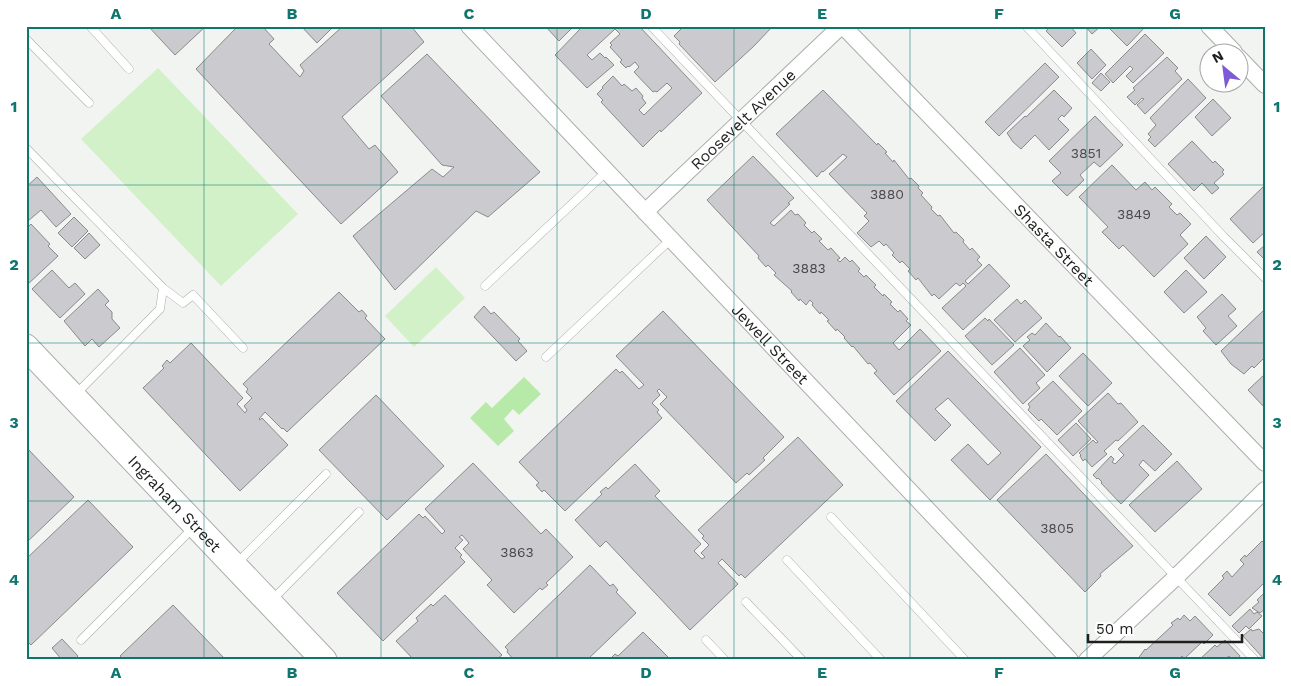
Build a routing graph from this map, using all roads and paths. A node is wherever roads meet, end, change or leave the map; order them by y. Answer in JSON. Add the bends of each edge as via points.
{"nodes":[{"id":1,"x":90,"y":26,"type":"edge"},
{"id":2,"x":469,"y":26,"type":"edge"},
{"id":3,"x":651,"y":26,"type":"edge"},
{"id":4,"x":842,"y":26,"type":"edge"},
{"id":5,"x":1026,"y":26,"type":"edge"},
{"id":6,"x":1210,"y":26,"type":"edge"},
{"id":7,"x":26,"y":39,"type":"edge"},
{"id":8,"x":1225,"y":42,"type":"edge"},
{"id":9,"x":1248,"y":67,"type":"edge"},
{"id":10,"x":129,"y":69,"type":"dead end"},
{"id":11,"x":1265,"y":85,"type":"edge"},
{"id":12,"x":89,"y":103,"type":"dead end"},
{"id":13,"x":740,"y":121,"type":"junction"},
{"id":14,"x":26,"y":148,"type":"edge"},
{"id":15,"x":607,"y":171,"type":"junction"},
{"id":16,"x":645,"y":212,"type":"junction"},
{"id":17,"x":671,"y":239,"type":"junction"},
{"id":18,"x":1265,"y":278,"type":"edge"},
{"id":19,"x":485,"y":286,"type":"dead end"},
{"id":20,"x":163,"y":288,"type":"junction"},
{"id":21,"x":26,"y":347,"type":"edge"},
{"id":22,"x":243,"y":348,"type":"dead end"},
{"id":23,"x":546,"y":357,"type":"dead end"},
{"id":24,"x":74,"y":396,"type":"junction"},
{"id":25,"x":1265,"y":464,"type":"edge"},
{"id":26,"x":326,"y":474,"type":"dead end"},
{"id":27,"x":1265,"y":490,"type":"edge"},
{"id":28,"x":359,"y":512,"type":"dead end"},
{"id":29,"x":831,"y":517,"type":"dead end"},
{"id":30,"x":197,"y":525,"type":"junction"},
{"id":31,"x":787,"y":560,"type":"dead end"},
{"id":32,"x":235,"y":566,"type":"junction"},
{"id":33,"x":1176,"y":577,"type":"junction"},
{"id":34,"x":270,"y":602,"type":"junction"},
{"id":35,"x":746,"y":602,"type":"dead end"},
{"id":36,"x":81,"y":640,"type":"dead end"},
{"id":37,"x":706,"y":640,"type":"dead end"},
{"id":38,"x":319,"y":658,"type":"edge"},
{"id":39,"x":725,"y":660,"type":"edge"},
{"id":40,"x":802,"y":660,"type":"edge"},
{"id":41,"x":881,"y":660,"type":"edge"},
{"id":42,"x":965,"y":660,"type":"edge"},
{"id":43,"x":1070,"y":660,"type":"edge"},
{"id":44,"x":1086,"y":660,"type":"edge"},
{"id":45,"x":1254,"y":660,"type":"edge"}],
"edges":[{"from":1,"to":10,"type":"lane"},
{"from":2,"to":15,"type":"street","name":"Jewell Street"},
{"from":3,"to":13,"type":"lane"},
{"from":4,"to":13,"type":"street","name":"Roosevelt Avenue"},
{"from":4,"to":25,"type":"street","name":"Shasta Street"},
{"from":5,"to":18,"type":"lane"},
{"from":6,"to":8,"type":"street"},
{"from":7,"to":12,"type":"lane"},
{"from":9,"to":11,"type":"street"},
{"from":13,"to":16,"type":"street","name":"Roosevelt Avenue"},
{"from":13,"to":33,"type":"lane"},
{"from":14,"to":20,"type":"lane"},
{"from":15,"to":16,"type":"street","name":"Jewell Street"},
{"from":15,"to":19,"type":"lane"},
{"from":16,"to":17,"type":"street","name":"Jewell Street"},
{"from":17,"to":23,"type":"lane"},
{"from":17,"to":43,"type":"street","name":"Jewell Street"},
{"from":20,"to":22,"type":"lane","via":[[183,303],[193,295]]},
{"from":20,"to":24,"type":"lane","via":[[160,309]]},
{"from":21,"to":24,"type":"main road","name":"Ingraham Street"},
{"from":24,"to":30,"type":"main road","name":"Ingraham Street"},
{"from":26,"to":32,"type":"lane"},
{"from":27,"to":33,"type":"street"},
{"from":28,"to":34,"type":"lane"},
{"from":29,"to":42,"type":"lane"},
{"from":30,"to":32,"type":"main road","name":"Ingraham Street"},
{"from":30,"to":36,"type":"lane"},
{"from":31,"to":41,"type":"lane"},
{"from":32,"to":34,"type":"main road","name":"Ingraham Street"},
{"from":33,"to":44,"type":"street"},
{"from":33,"to":45,"type":"lane"},
{"from":34,"to":38,"type":"main road","name":"Ingraham Street"},
{"from":35,"to":40,"type":"lane"},
{"from":37,"to":39,"type":"lane"}]}
